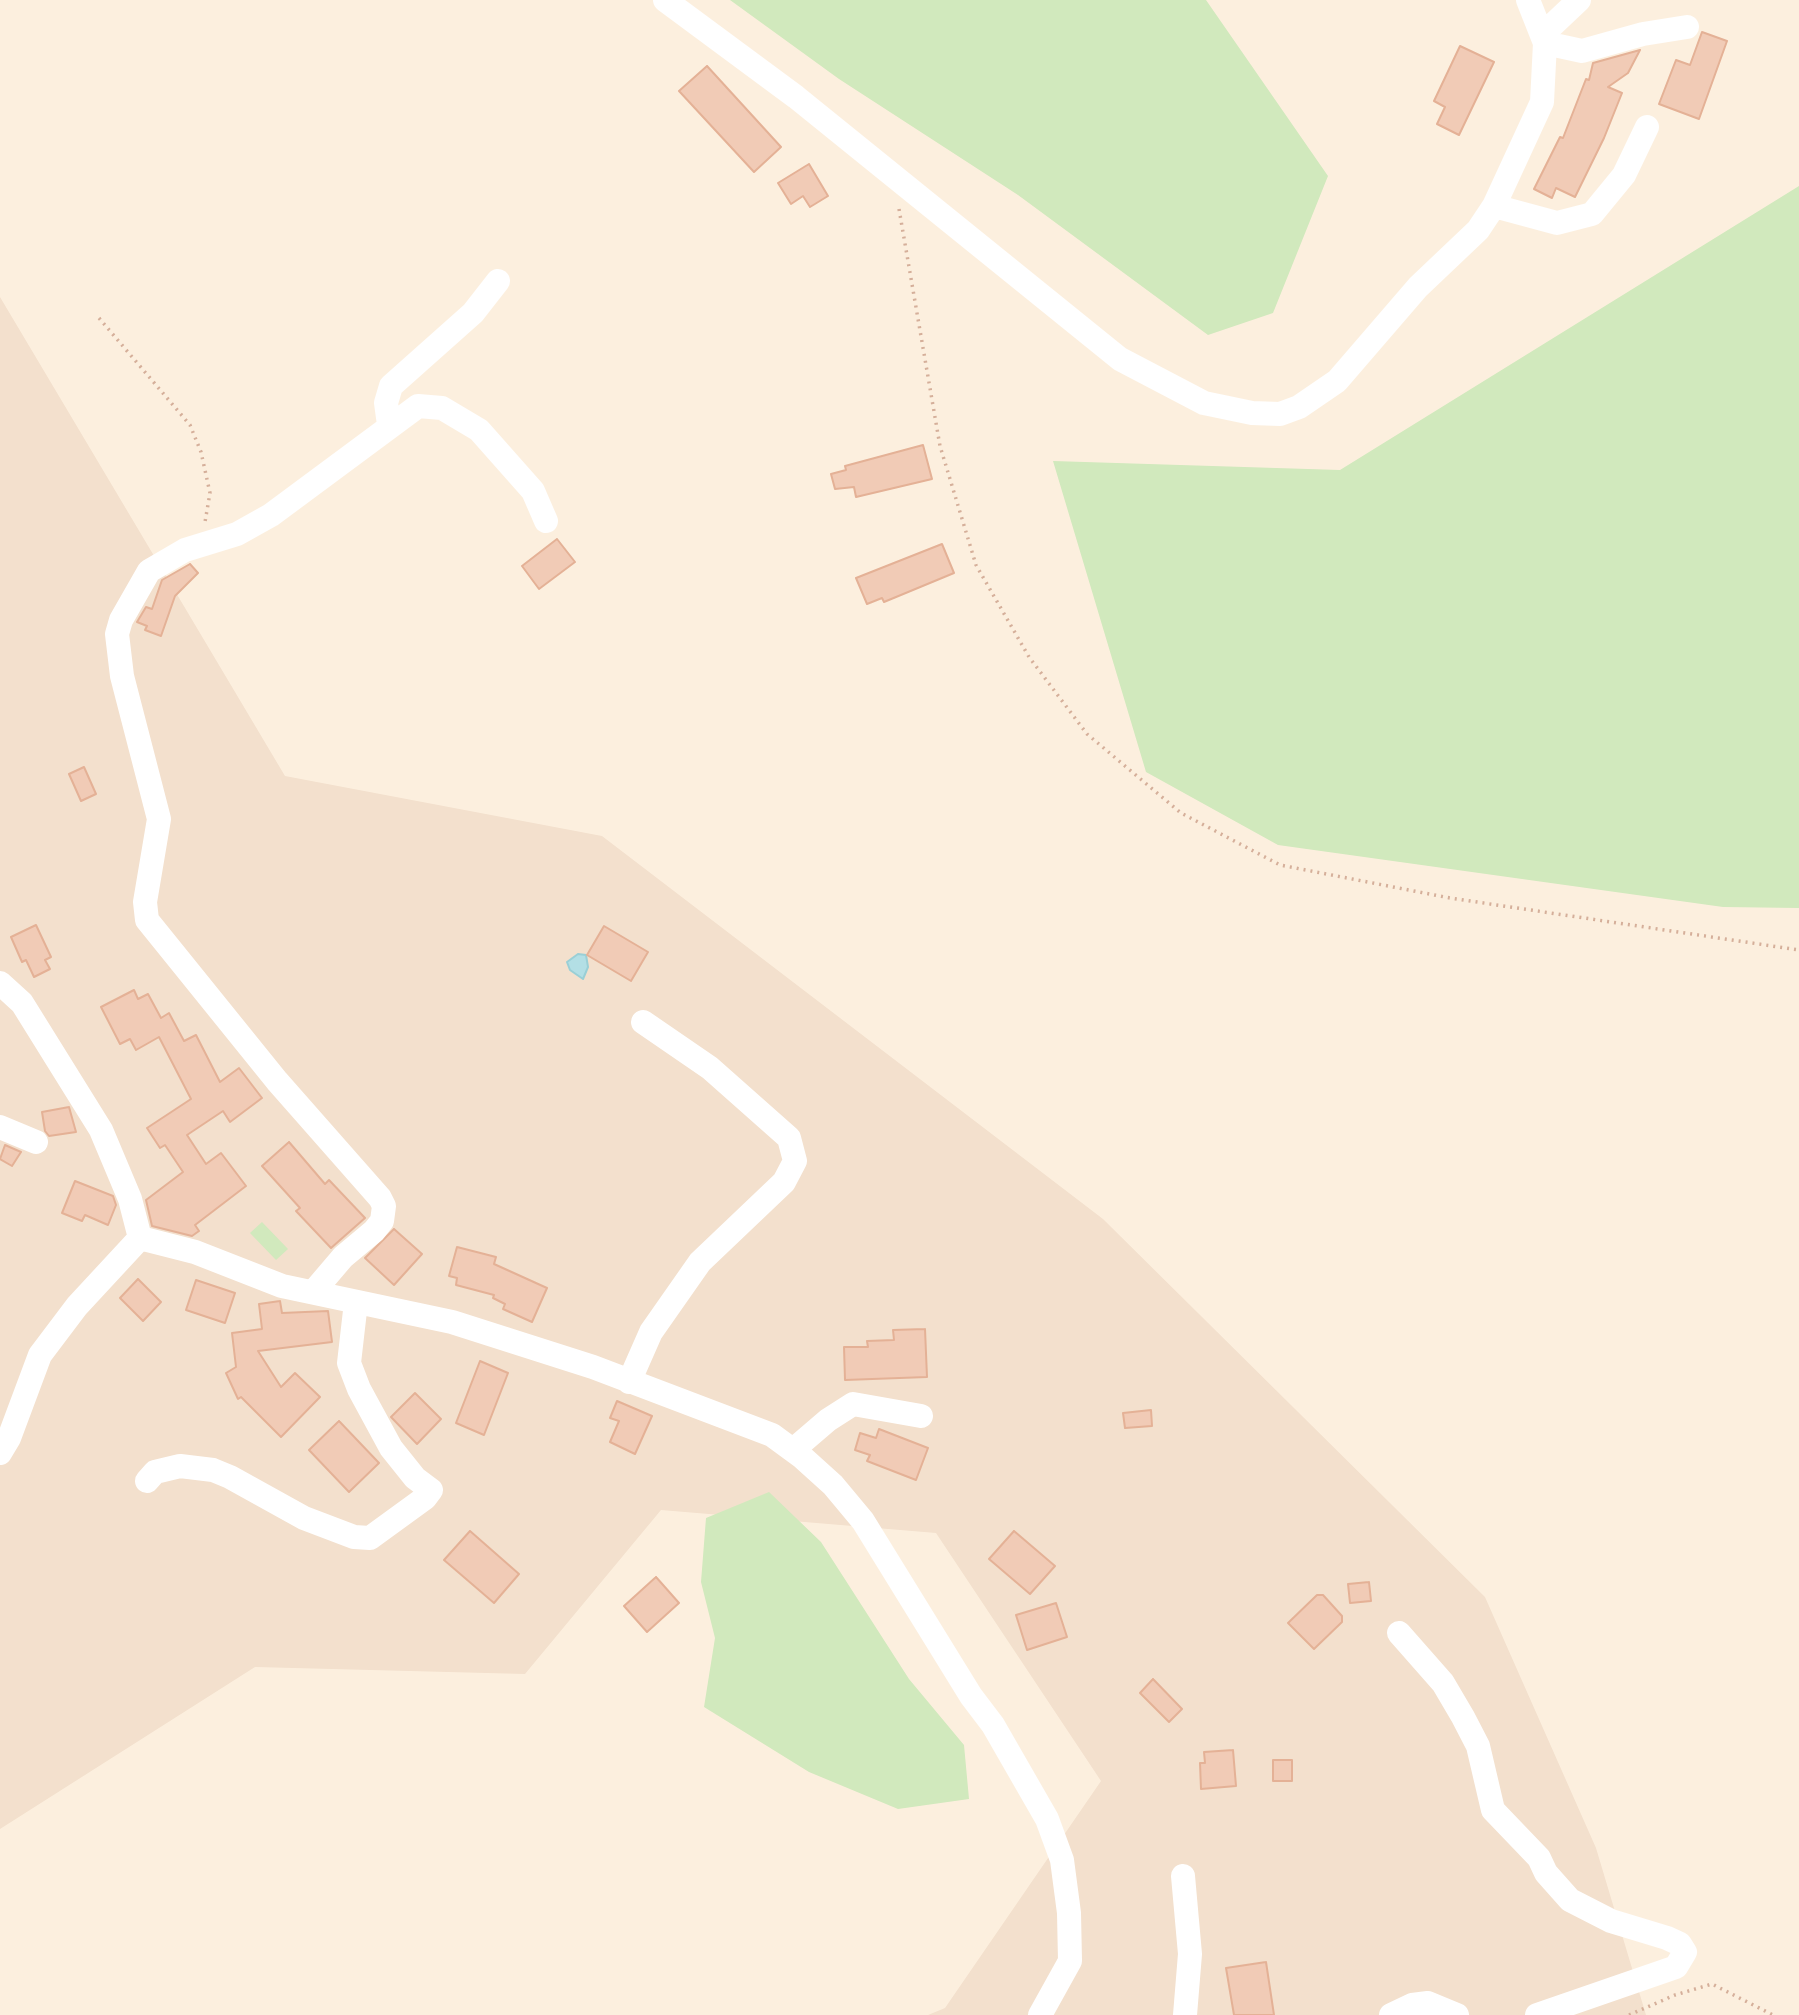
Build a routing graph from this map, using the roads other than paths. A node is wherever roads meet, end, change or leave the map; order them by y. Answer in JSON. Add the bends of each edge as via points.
{"nodes":[{"id":1,"x":665,"y":0,"type":"edge"},
{"id":2,"x":1528,"y":0,"type":"edge"},
{"id":3,"x":1579,"y":0,"type":"edge"},
{"id":4,"x":1687,"y":27,"type":"dead end"},
{"id":5,"x":1544,"y":38,"type":"junction"},
{"id":6,"x":1647,"y":127,"type":"dead end"},
{"id":7,"x":1494,"y":206,"type":"junction"},
{"id":8,"x":498,"y":281,"type":"dead end"},
{"id":9,"x":389,"y":425,"type":"junction"},
{"id":10,"x":546,"y":522,"type":"dead end"},
{"id":11,"x":0,"y":983,"type":"edge"},
{"id":12,"x":643,"y":1022,"type":"dead end"},
{"id":13,"x":0,"y":1128,"type":"edge"},
{"id":14,"x":36,"y":1142,"type":"dead end"},
{"id":15,"x":140,"y":1238,"type":"junction"},
{"id":16,"x":314,"y":1291,"type":"junction"},
{"id":17,"x":356,"y":1302,"type":"junction"},
{"id":18,"x":629,"y":1381,"type":"junction"},
{"id":19,"x":920,"y":1416,"type":"dead end"},
{"id":20,"x":793,"y":1450,"type":"junction"},
{"id":21,"x":0,"y":1453,"type":"edge"},
{"id":22,"x":147,"y":1481,"type":"dead end"},
{"id":23,"x":1399,"y":1633,"type":"dead end"},
{"id":24,"x":1183,"y":1875,"type":"dead end"},
{"id":25,"x":1041,"y":2015,"type":"edge"},
{"id":26,"x":1185,"y":2015,"type":"edge"},
{"id":27,"x":1391,"y":2015,"type":"edge"},
{"id":28,"x":1457,"y":2015,"type":"edge"},
{"id":29,"x":1537,"y":2015,"type":"edge"}],
"edges":[{"from":1,"to":7,"type":"street","via":[[796,97],[1120,359],[1204,403],[1252,413],[1280,414],[1299,407],[1337,381],[1418,287],[1478,230]]},
{"from":2,"to":5,"type":"street"},
{"from":3,"to":5,"type":"street"},
{"from":4,"to":5,"type":"street","via":[[1589,50]]},
{"from":5,"to":7,"type":"street","via":[[1542,102]]},
{"from":6,"to":7,"type":"street","via":[[1624,175],[1592,214],[1557,223]]},
{"from":8,"to":9,"type":"street","via":[[473,313],[391,386],[386,403]]},
{"from":9,"to":10,"type":"street","via":[[412,408],[429,404],[459,416],[495,445],[533,491]]},
{"from":9,"to":16,"type":"street","via":[[271,515],[149,571],[117,634],[122,676],[159,819],[147,920],[383,1206],[382,1221]]},
{"from":11,"to":15,"type":"street","via":[[22,1003],[102,1130],[130,1199]]},
{"from":12,"to":18,"type":"street","via":[[710,1068],[789,1138],[795,1161],[784,1182],[700,1262],[652,1332]]},
{"from":13,"to":14,"type":"street"},
{"from":15,"to":16,"type":"street","via":[[195,1252],[282,1286]]},
{"from":15,"to":21,"type":"street","via":[[77,1306],[40,1355]]},
{"from":16,"to":17,"type":"street"},
{"from":17,"to":18,"type":"street","via":[[452,1322]]},
{"from":17,"to":22,"type":"street","via":[[349,1363],[390,1448],[431,1490],[425,1498],[384,1531],[362,1538],[336,1533],[212,1470],[180,1466],[155,1472]]},
{"from":18,"to":20,"type":"street","via":[[772,1435]]},
{"from":19,"to":20,"type":"street","via":[[853,1404]]},
{"from":20,"to":25,"type":"street","via":[[833,1485],[863,1521],[1047,1819],[1062,1860],[1070,1961]]},
{"from":23,"to":29,"type":"street","via":[[1443,1683],[1463,1717],[1478,1746],[1493,1810],[1539,1858],[1570,1900],[1611,1921],[1680,1944],[1685,1952],[1676,1967]]},
{"from":24,"to":26,"type":"street","via":[[1190,1954]]},
{"from":27,"to":28,"type":"street","via":[[1428,2003]]}]}
